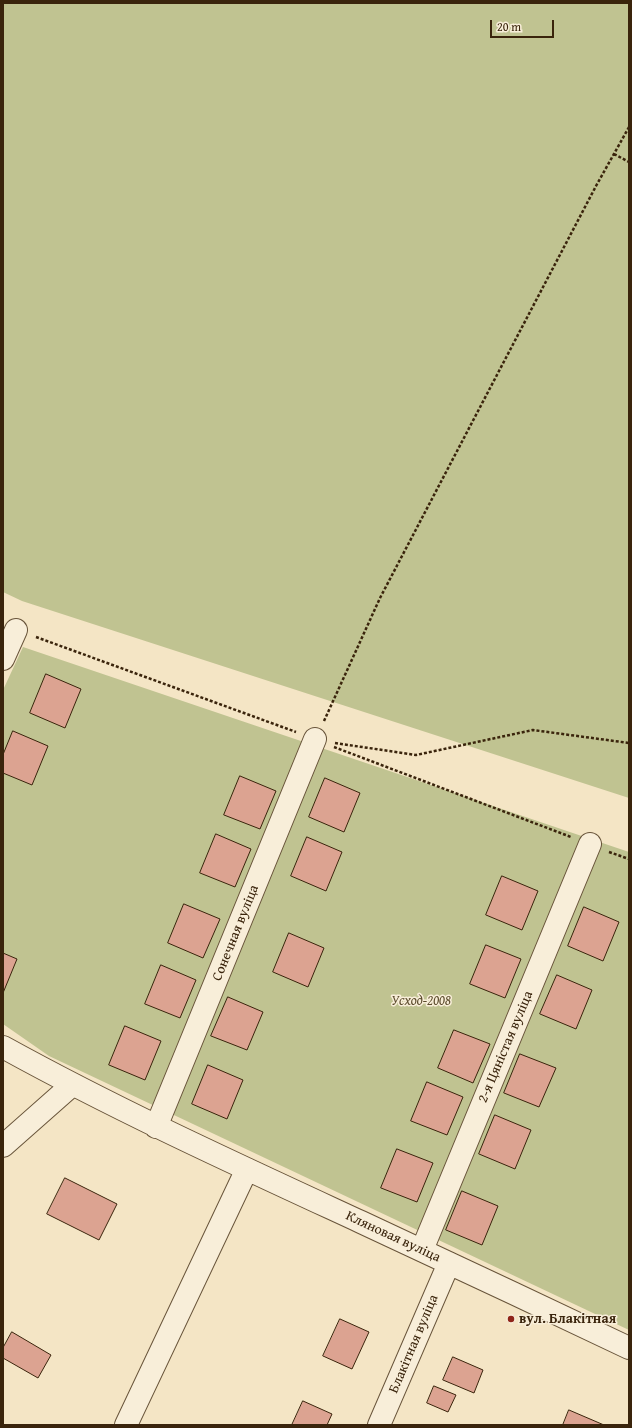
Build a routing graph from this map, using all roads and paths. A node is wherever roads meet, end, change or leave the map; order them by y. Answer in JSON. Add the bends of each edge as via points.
{"nodes":[{"id":1,"x":629,"y":127,"type":"edge"},
{"id":2,"x":614,"y":154,"type":"junction"},
{"id":3,"x":629,"y":162,"type":"edge"},
{"id":4,"x":16,"y":630,"type":"joint"},
{"id":5,"x":3,"y":659,"type":"edge"},
{"id":6,"x":315,"y":739,"type":"junction"},
{"id":7,"x":629,"y":743,"type":"edge"},
{"id":8,"x":590,"y":844,"type":"junction"},
{"id":9,"x":629,"y":859,"type":"edge"},
{"id":10,"x":3,"y":1047,"type":"edge"},
{"id":11,"x":72,"y":1085,"type":"junction"},
{"id":12,"x":156,"y":1127,"type":"junction"},
{"id":13,"x":3,"y":1146,"type":"edge"},
{"id":14,"x":247,"y":1169,"type":"junction"},
{"id":15,"x":422,"y":1250,"type":"junction"},
{"id":16,"x":449,"y":1263,"type":"junction"},
{"id":17,"x":629,"y":1348,"type":"edge"},
{"id":18,"x":126,"y":1425,"type":"edge"},
{"id":19,"x":379,"y":1425,"type":"edge"}],
"edges":[{"from":1,"to":2,"type":"path"},
{"from":2,"to":3,"type":"path"},
{"from":2,"to":6,"type":"path","via":[[380,598]]},
{"from":4,"to":5,"type":"street"},
{"from":4,"to":6,"type":"path"},
{"from":6,"to":7,"type":"path","via":[[416,755],[533,730]]},
{"from":6,"to":8,"type":"path"},
{"from":6,"to":12,"type":"street","name":"Сонечная вуліца"},
{"from":8,"to":9,"type":"path"},
{"from":8,"to":15,"type":"street","name":"2-я Цяністая вуліца"},
{"from":10,"to":11,"type":"street","name":"Кляновая вуліца"},
{"from":11,"to":12,"type":"street","name":"Кляновая вуліца"},
{"from":11,"to":13,"type":"street"},
{"from":12,"to":14,"type":"street","name":"Кляновая вуліца"},
{"from":14,"to":15,"type":"street","name":"Кляновая вуліца"},
{"from":14,"to":18,"type":"street"},
{"from":15,"to":16,"type":"street","name":"Кляновая вуліца"},
{"from":16,"to":17,"type":"street","name":"Кляновая вуліца"},
{"from":16,"to":19,"type":"street","name":"Блакітная вуліца"}]}
